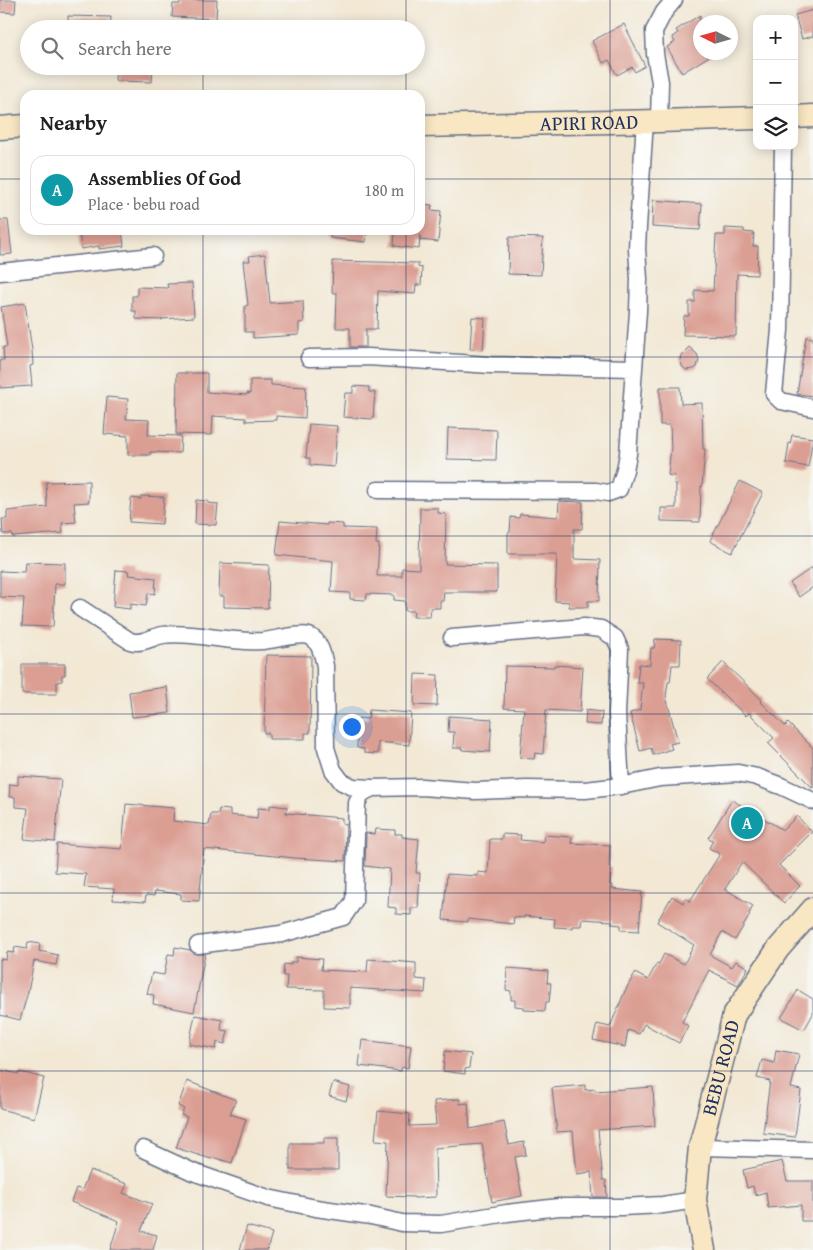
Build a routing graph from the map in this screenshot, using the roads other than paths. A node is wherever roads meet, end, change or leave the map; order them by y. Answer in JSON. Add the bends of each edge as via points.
{"nodes":[{"id":1,"x":674,"y":0,"type":"edge"},
{"id":2,"x":813,"y":116,"type":"edge"},
{"id":3,"x":798,"y":117,"type":"edge"},
{"id":4,"x":753,"y":118,"type":"edge"},
{"id":5,"x":652,"y":121,"type":"junction"},
{"id":6,"x":20,"y":126,"type":"edge"},
{"id":7,"x":425,"y":126,"type":"edge"},
{"id":8,"x":0,"y":128,"type":"edge"},
{"id":9,"x":783,"y":150,"type":"edge"},
{"id":10,"x":153,"y":256,"type":"dead end"},
{"id":11,"x":0,"y":272,"type":"edge"},
{"id":12,"x":309,"y":358,"type":"dead end"},
{"id":13,"x":634,"y":368,"type":"junction"},
{"id":14,"x":813,"y":408,"type":"edge"},
{"id":15,"x":378,"y":490,"type":"dead end"},
{"id":16,"x":80,"y":608,"type":"dead end"},
{"id":17,"x":452,"y":638,"type":"dead end"},
{"id":18,"x":621,"y":786,"type":"junction"},
{"id":19,"x":372,"y":788,"type":"junction"},
{"id":20,"x":813,"y":801,"type":"edge"},
{"id":21,"x":813,"y":909,"type":"edge"},
{"id":22,"x":198,"y":945,"type":"dead end"},
{"id":23,"x":700,"y":1146,"type":"junction"},
{"id":24,"x":143,"y":1149,"type":"dead end"},
{"id":25,"x":813,"y":1150,"type":"edge"},
{"id":26,"x":695,"y":1200,"type":"junction"},
{"id":27,"x":704,"y":1250,"type":"edge"}],
"edges":[{"from":1,"to":5,"type":"street","via":[[654,31],[654,54],[660,82]]},
{"from":2,"to":3,"type":"street"},
{"from":4,"to":5,"type":"street","name":"APIRI ROAD"},
{"from":5,"to":7,"type":"street","name":"APIRI ROAD"},
{"from":5,"to":13,"type":"street","via":[[638,227],[639,295]]},
{"from":6,"to":8,"type":"street"},
{"from":9,"to":14,"type":"street","via":[[780,330],[774,394],[781,401]]},
{"from":10,"to":11,"type":"street"},
{"from":12,"to":13,"type":"street","via":[[368,357],[491,366]]},
{"from":13,"to":15,"type":"street","via":[[628,454],[619,489],[608,493]]},
{"from":16,"to":19,"type":"street","via":[[136,643],[163,635],[182,634],[228,640],[262,641],[309,636],[316,640],[325,666],[326,748],[334,770],[342,782]]},
{"from":17,"to":18,"type":"street","via":[[584,627],[601,629],[615,638],[620,649],[617,713]]},
{"from":18,"to":19,"type":"street","via":[[585,790],[475,791]]},
{"from":18,"to":20,"type":"street","via":[[660,778],[738,773],[757,777]]},
{"from":19,"to":22,"type":"street","via":[[362,793],[357,803],[354,901],[343,917],[281,934]]},
{"from":21,"to":23,"type":"street","name":"BEBU ROAD","via":[[778,949],[734,1015]]},
{"from":23,"to":25,"type":"street"},
{"from":23,"to":26,"type":"street","name":"BEBU ROAD"},
{"from":24,"to":26,"type":"street","via":[[193,1172],[268,1198],[402,1223],[441,1224],[559,1207],[663,1205]]},
{"from":26,"to":27,"type":"street","name":"BEBU ROAD"}]}
